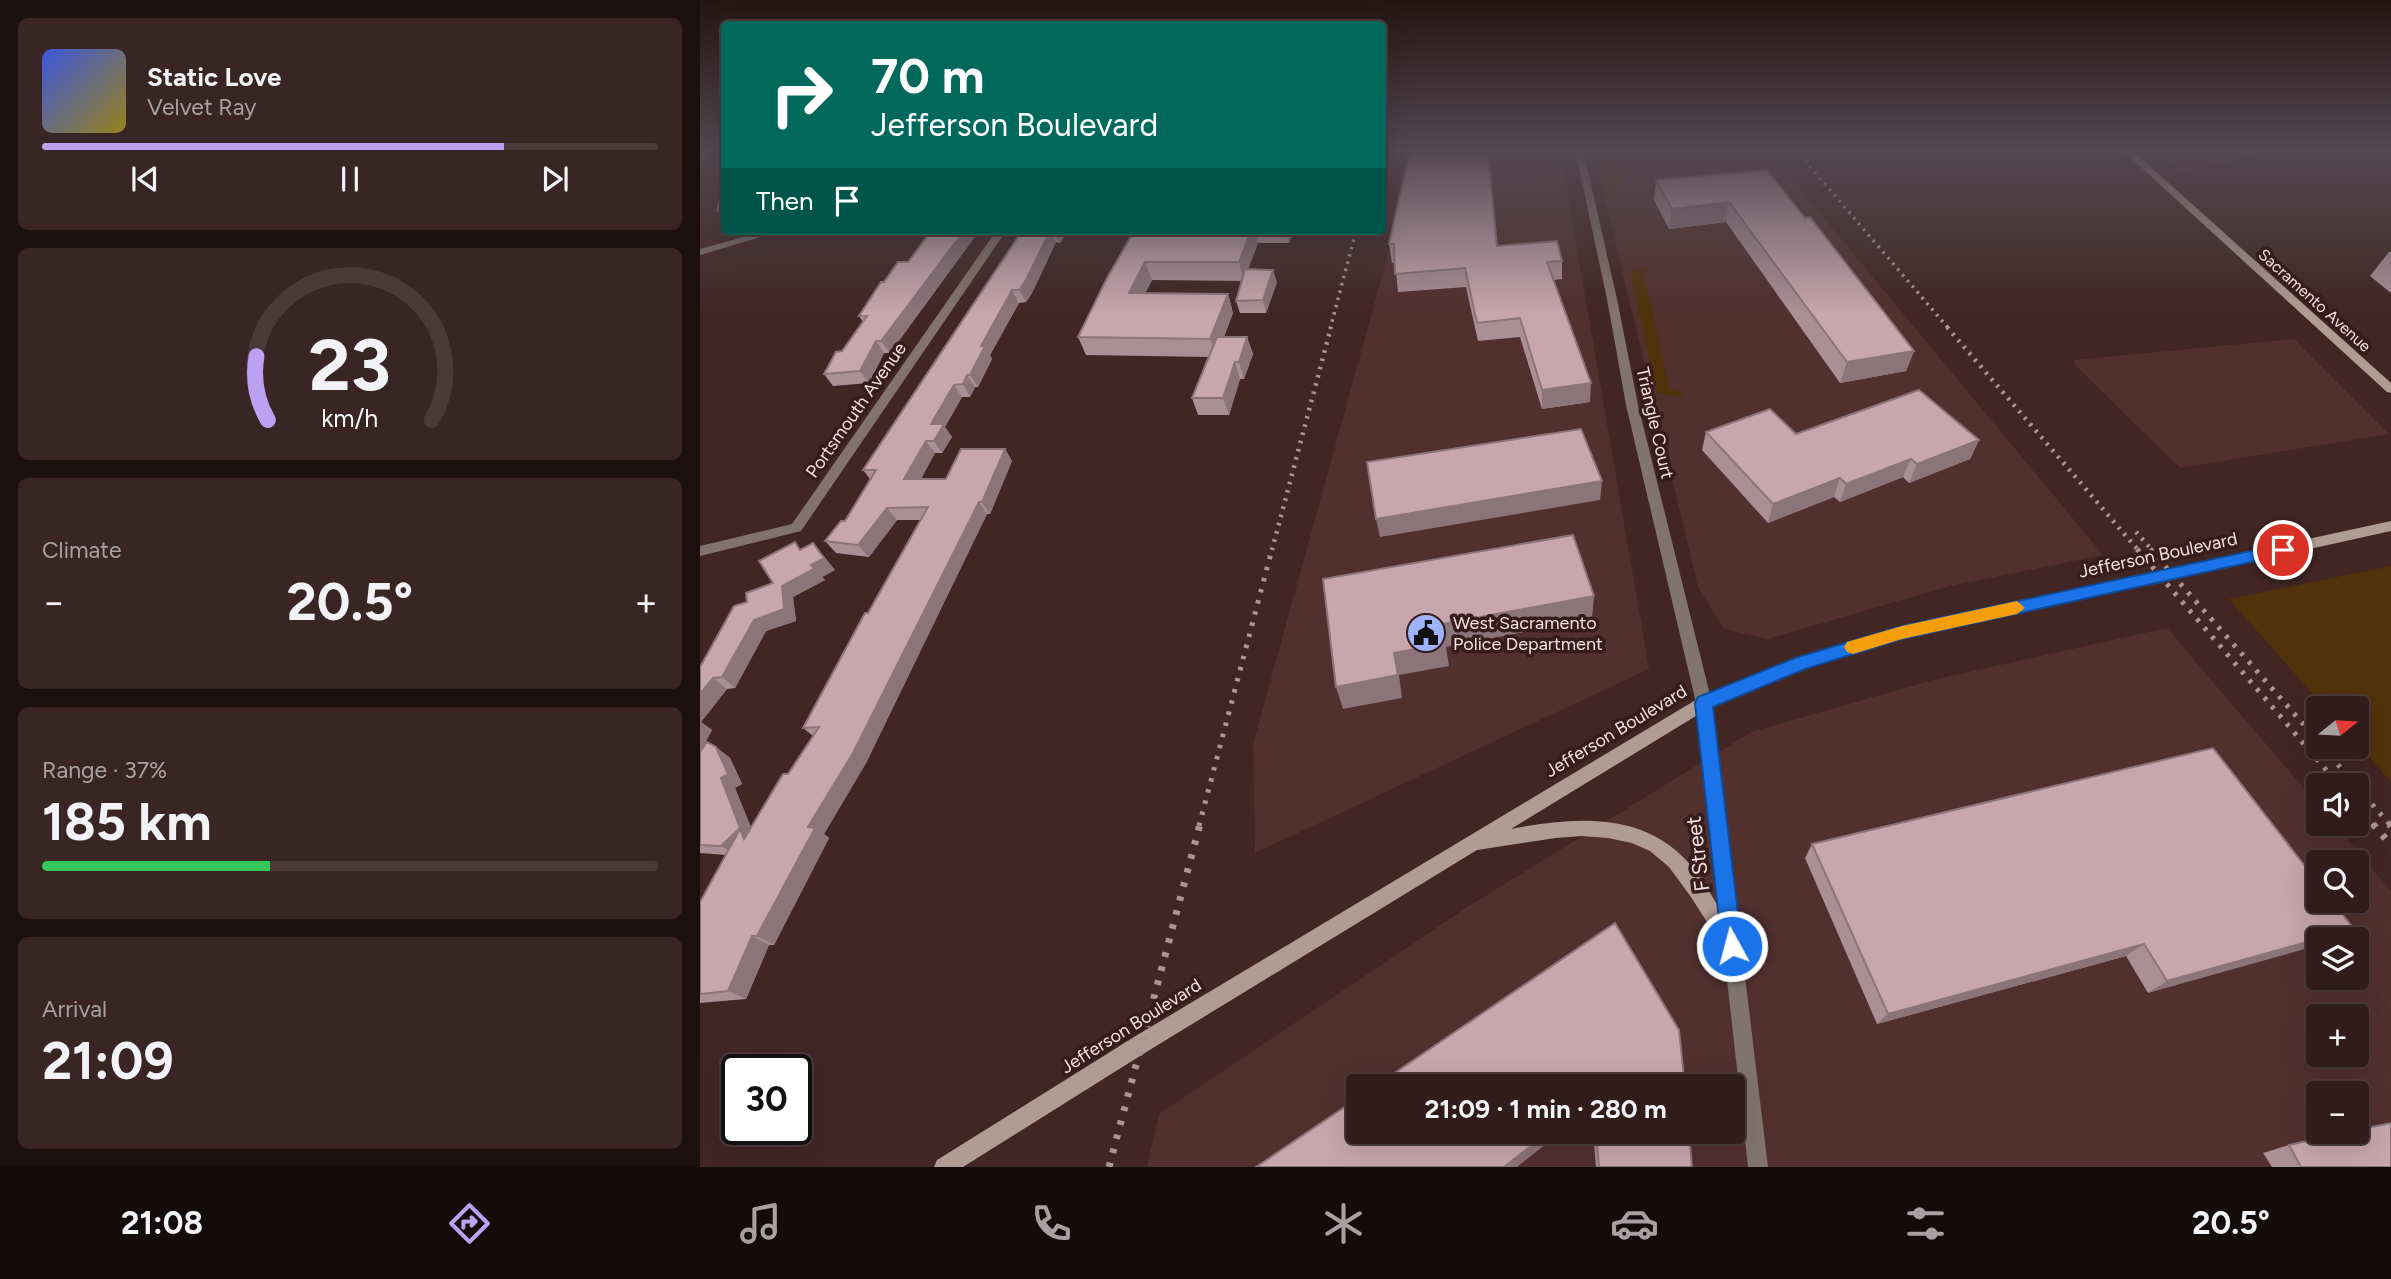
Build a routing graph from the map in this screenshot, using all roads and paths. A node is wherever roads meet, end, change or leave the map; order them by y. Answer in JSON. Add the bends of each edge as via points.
{"nodes":[{"id":1,"x":1590,"y":203,"type":"edge"},
{"id":2,"x":2185,"y":203,"type":"edge"},
{"id":3,"x":762,"y":235,"type":"edge"},
{"id":4,"x":998,"y":235,"type":"edge"},
{"id":5,"x":700,"y":252,"type":"edge"},
{"id":6,"x":2390,"y":389,"type":"edge"},
{"id":7,"x":2391,"y":526,"type":"edge"},
{"id":8,"x":700,"y":551,"type":"edge"},
{"id":9,"x":1704,"y":703,"type":"junction"},
{"id":10,"x":1469,"y":845,"type":"junction"},
{"id":11,"x":1732,"y":946,"type":"junction"},
{"id":12,"x":944,"y":1167,"type":"edge"},
{"id":13,"x":1758,"y":1167,"type":"edge"}],
"edges":[{"from":1,"to":9,"type":"street","name":"Triangle Court","via":[[1634,415]]},
{"from":2,"to":6,"type":"main road","name":"Sacramento Avenue"},
{"from":3,"to":5,"type":"street"},
{"from":4,"to":8,"type":"street","name":"Portsmouth Avenue","via":[[796,528]]},
{"from":7,"to":9,"type":"main road","name":"Jefferson Boulevard","via":[[1902,633],[1801,663]]},
{"from":9,"to":10,"type":"main road","name":"Jefferson Boulevard"},
{"from":9,"to":11,"type":"street","name":"F Street"},
{"from":10,"to":11,"type":"main road","via":[[1553,828],[1630,832],[1653,842],[1676,862]]},
{"from":10,"to":12,"type":"main road","name":"Jefferson Boulevard"},
{"from":11,"to":13,"type":"street","name":"F Street"}]}
